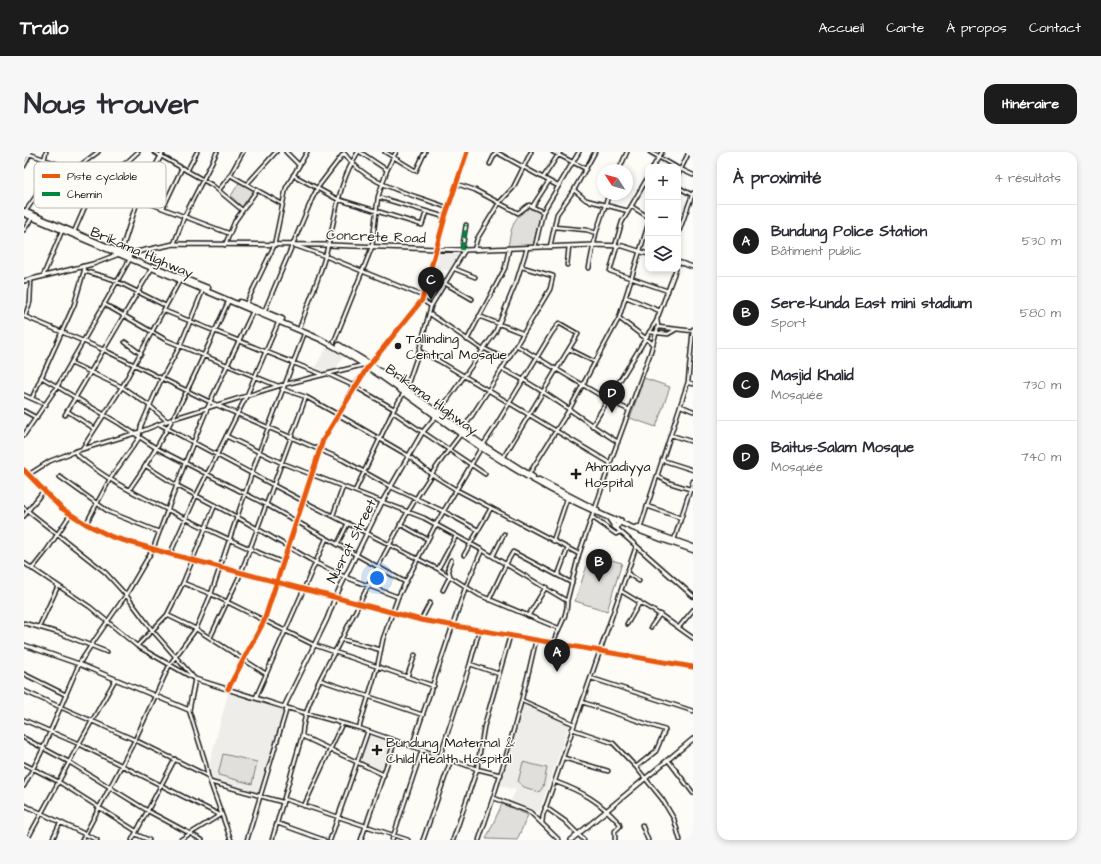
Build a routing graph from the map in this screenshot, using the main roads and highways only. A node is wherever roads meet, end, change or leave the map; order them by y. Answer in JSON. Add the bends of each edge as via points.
{"nodes":[{"id":1,"x":24,"y":212,"type":"edge"},
{"id":2,"x":41,"y":220,"type":"junction"},
{"id":3,"x":97,"y":244,"type":"junction"},
{"id":4,"x":120,"y":253,"type":"junction"},
{"id":5,"x":368,"y":365,"type":"junction"},
{"id":6,"x":482,"y":447,"type":"junction"},
{"id":7,"x":594,"y":510,"type":"junction"},
{"id":8,"x":609,"y":518,"type":"junction"},
{"id":9,"x":619,"y":520,"type":"junction"},
{"id":10,"x":626,"y":525,"type":"junction"},
{"id":11,"x":640,"y":529,"type":"junction"},
{"id":12,"x":693,"y":548,"type":"edge"}],
"edges":[{"from":1,"to":2,"type":"highway","name":"Brikama Highway"},
{"from":1,"to":2,"type":"highway","name":"Brikama Highway","via":[[32,218]]},
{"from":2,"to":3,"type":"highway","name":"Brikama Highway"},
{"from":2,"to":3,"type":"highway","name":"Brikama Highway"},
{"from":3,"to":4,"type":"highway","name":"Brikama Highway"},
{"from":4,"to":5,"type":"highway","name":"Brikama Highway","via":[[305,332]]},
{"from":4,"to":5,"type":"highway","name":"Brikama Highway","via":[[334,342]]},
{"from":5,"to":6,"type":"highway","name":"Brikama Highway"},
{"from":6,"to":7,"type":"highway","name":"Brikama Highway"},
{"from":6,"to":7,"type":"highway","name":"Brikama Highway","via":[[520,473],[567,499]]},
{"from":7,"to":8,"type":"highway","name":"Brikama Highway"},
{"from":7,"to":9,"type":"highway","name":"Brikama Highway"},
{"from":8,"to":9,"type":"highway","name":"Brikama Highway"},
{"from":8,"to":10,"type":"highway","via":[[616,528]]},
{"from":9,"to":10,"type":"highway","name":"Brikama Highway"},
{"from":9,"to":11,"type":"highway","name":"Brikama Highway"},
{"from":10,"to":11,"type":"highway","name":"Brikama Highway"},
{"from":11,"to":12,"type":"highway","name":"Brikama Highway"},
{"from":11,"to":12,"type":"highway","name":"Brikama Highway"}]}
